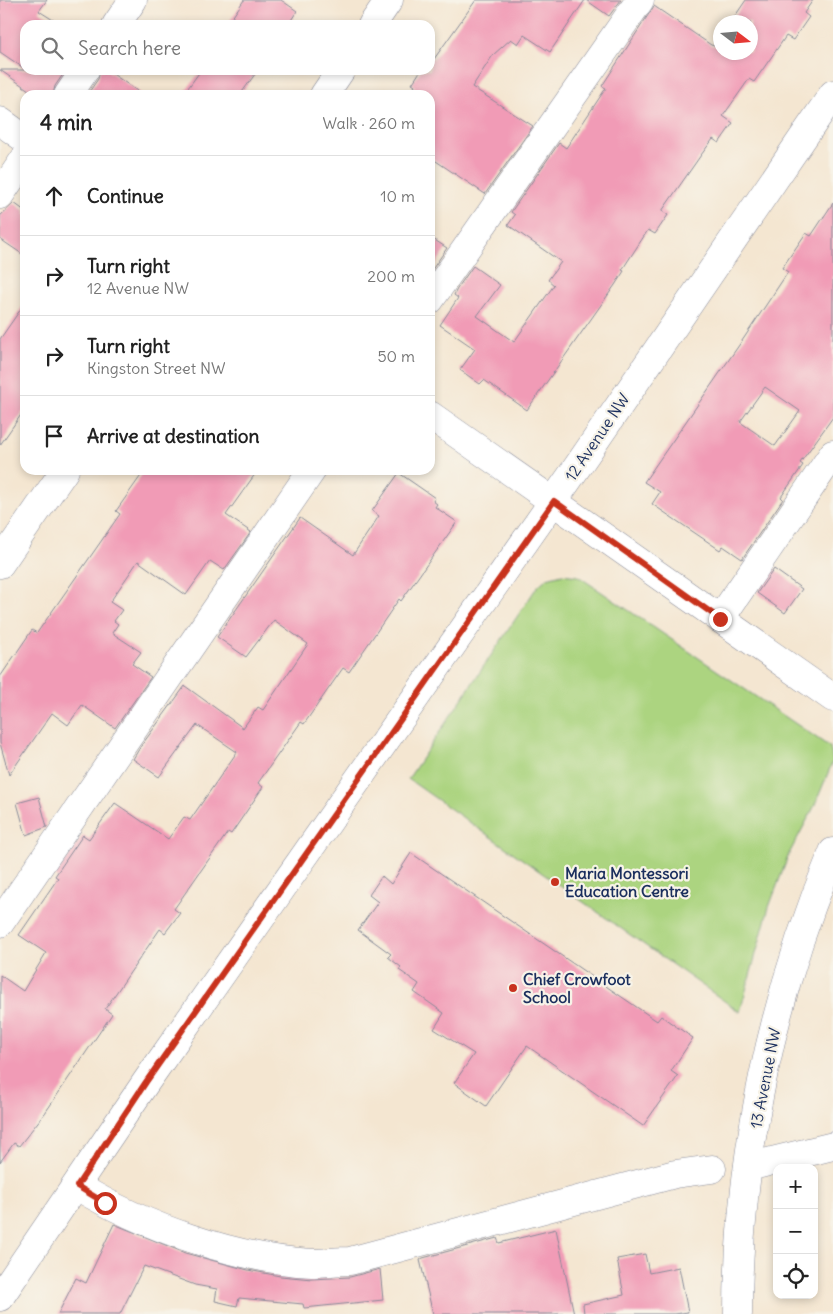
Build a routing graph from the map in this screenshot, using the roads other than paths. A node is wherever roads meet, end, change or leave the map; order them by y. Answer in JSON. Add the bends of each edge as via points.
{"nodes":[{"id":1,"x":133,"y":0,"type":"edge"},
{"id":2,"x":389,"y":0,"type":"edge"},
{"id":3,"x":640,"y":0,"type":"edge"},
{"id":4,"x":119,"y":20,"type":"edge"},
{"id":5,"x":375,"y":20,"type":"edge"},
{"id":6,"x":82,"y":75,"type":"edge"},
{"id":7,"x":338,"y":75,"type":"edge"},
{"id":8,"x":71,"y":90,"type":"edge"},
{"id":9,"x":327,"y":90,"type":"edge"},
{"id":10,"x":833,"y":94,"type":"edge"},
{"id":11,"x":0,"y":121,"type":"edge"},
{"id":12,"x":20,"y":135,"type":"edge"},
{"id":13,"x":20,"y":165,"type":"edge"},
{"id":14,"x":0,"y":195,"type":"edge"},
{"id":15,"x":435,"y":293,"type":"edge"},
{"id":16,"x":435,"y":418,"type":"edge"},
{"id":17,"x":833,"y":454,"type":"edge"},
{"id":18,"x":62,"y":475,"type":"edge"},
{"id":19,"x":309,"y":475,"type":"edge"},
{"id":20,"x":554,"y":501,"type":"junction"},
{"id":21,"x":0,"y":564,"type":"edge"},
{"id":22,"x":720,"y":619,"type":"junction"},
{"id":23,"x":833,"y":698,"type":"edge"},
{"id":24,"x":833,"y":852,"type":"edge"},
{"id":25,"x":0,"y":923,"type":"edge"},
{"id":26,"x":833,"y":1146,"type":"edge"},
{"id":27,"x":748,"y":1168,"type":"junction"},
{"id":28,"x":712,"y":1169,"type":"dead end"},
{"id":29,"x":77,"y":1186,"type":"junction"},
{"id":30,"x":0,"y":1297,"type":"edge"},
{"id":31,"x":738,"y":1314,"type":"edge"}],
"edges":[{"from":1,"to":4,"type":"street"},
{"from":2,"to":5,"type":"street"},
{"from":3,"to":15,"type":"street"},
{"from":6,"to":8,"type":"street"},
{"from":7,"to":9,"type":"street"},
{"from":10,"to":20,"type":"street","name":"12 Avenue NW"},
{"from":11,"to":12,"type":"street"},
{"from":13,"to":14,"type":"street"},
{"from":16,"to":20,"type":"street"},
{"from":17,"to":22,"type":"street"},
{"from":18,"to":21,"type":"street"},
{"from":19,"to":25,"type":"street"},
{"from":20,"to":22,"type":"street"},
{"from":20,"to":29,"type":"street","name":"12 Avenue NW","via":[[146,1082]]},
{"from":22,"to":23,"type":"street"},
{"from":24,"to":27,"type":"street","name":"13 Avenue NW","via":[[809,909],[787,977],[770,1043]]},
{"from":26,"to":27,"type":"street"},
{"from":27,"to":31,"type":"street","name":"13 Avenue NW"},
{"from":28,"to":29,"type":"street","via":[[675,1174],[350,1260],[312,1263],[238,1252],[134,1218]]},
{"from":29,"to":30,"type":"street","name":"12 Avenue NW"}]}
